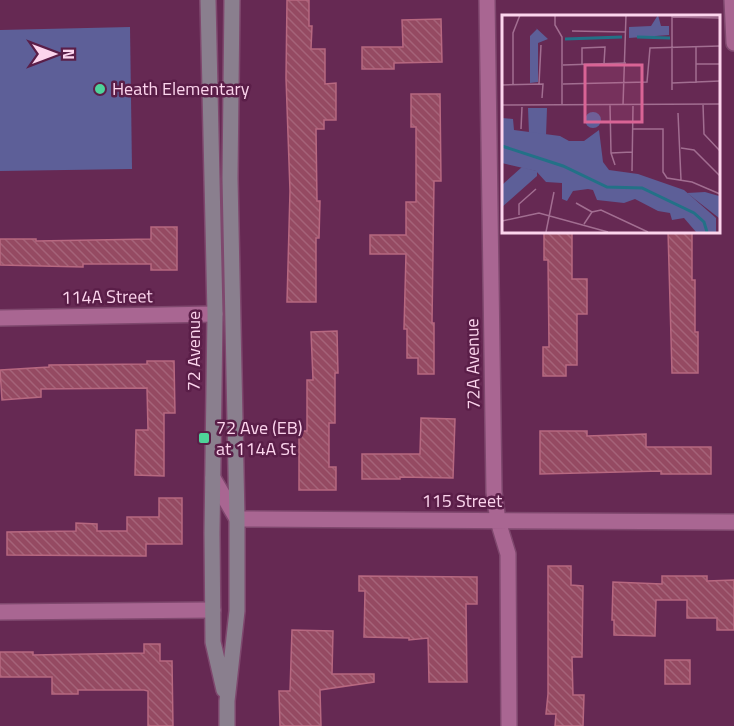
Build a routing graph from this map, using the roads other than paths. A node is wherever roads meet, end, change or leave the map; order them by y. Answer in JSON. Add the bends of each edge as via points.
{"nodes":[{"id":1,"x":208,"y":0,"type":"edge"},
{"id":2,"x":232,"y":0,"type":"edge"},
{"id":3,"x":487,"y":0,"type":"edge"},
{"id":4,"x":732,"y":0,"type":"edge"},
{"id":5,"x":734,"y":43,"type":"edge"},
{"id":6,"x":215,"y":314,"type":"junction"},
{"id":7,"x":0,"y":318,"type":"edge"},
{"id":8,"x":213,"y":478,"type":"junction"},
{"id":9,"x":237,"y":519,"type":"junction"},
{"id":10,"x":498,"y":521,"type":"junction"},
{"id":11,"x":734,"y":522,"type":"edge"},
{"id":12,"x":213,"y":610,"type":"junction"},
{"id":13,"x":0,"y":612,"type":"edge"},
{"id":14,"x":227,"y":701,"type":"junction"},
{"id":15,"x":227,"y":726,"type":"edge"},
{"id":16,"x":509,"y":726,"type":"edge"}],
"edges":[{"from":1,"to":6,"type":"main road","name":"72 Avenue"},
{"from":2,"to":9,"type":"main road","name":"72 Avenue","via":[[230,178]]},
{"from":3,"to":10,"type":"street","name":"72A Avenue","via":[[494,478]]},
{"from":4,"to":5,"type":"street"},
{"from":6,"to":7,"type":"street","name":"114A Street"},
{"from":6,"to":8,"type":"main road","name":"72 Avenue"},
{"from":8,"to":9,"type":"street"},
{"from":8,"to":12,"type":"main road","name":"72 Avenue"},
{"from":9,"to":10,"type":"street","name":"115 Street"},
{"from":9,"to":14,"type":"main road","name":"72 Avenue","via":[[237,611]]},
{"from":10,"to":11,"type":"street","name":"115 Street"},
{"from":10,"to":16,"type":"street","name":"72A Avenue","via":[[508,554]]},
{"from":12,"to":13,"type":"street"},
{"from":12,"to":14,"type":"main road","name":"72 Avenue","via":[[213,642]]},
{"from":14,"to":15,"type":"main road","name":"72 Avenue"}]}
